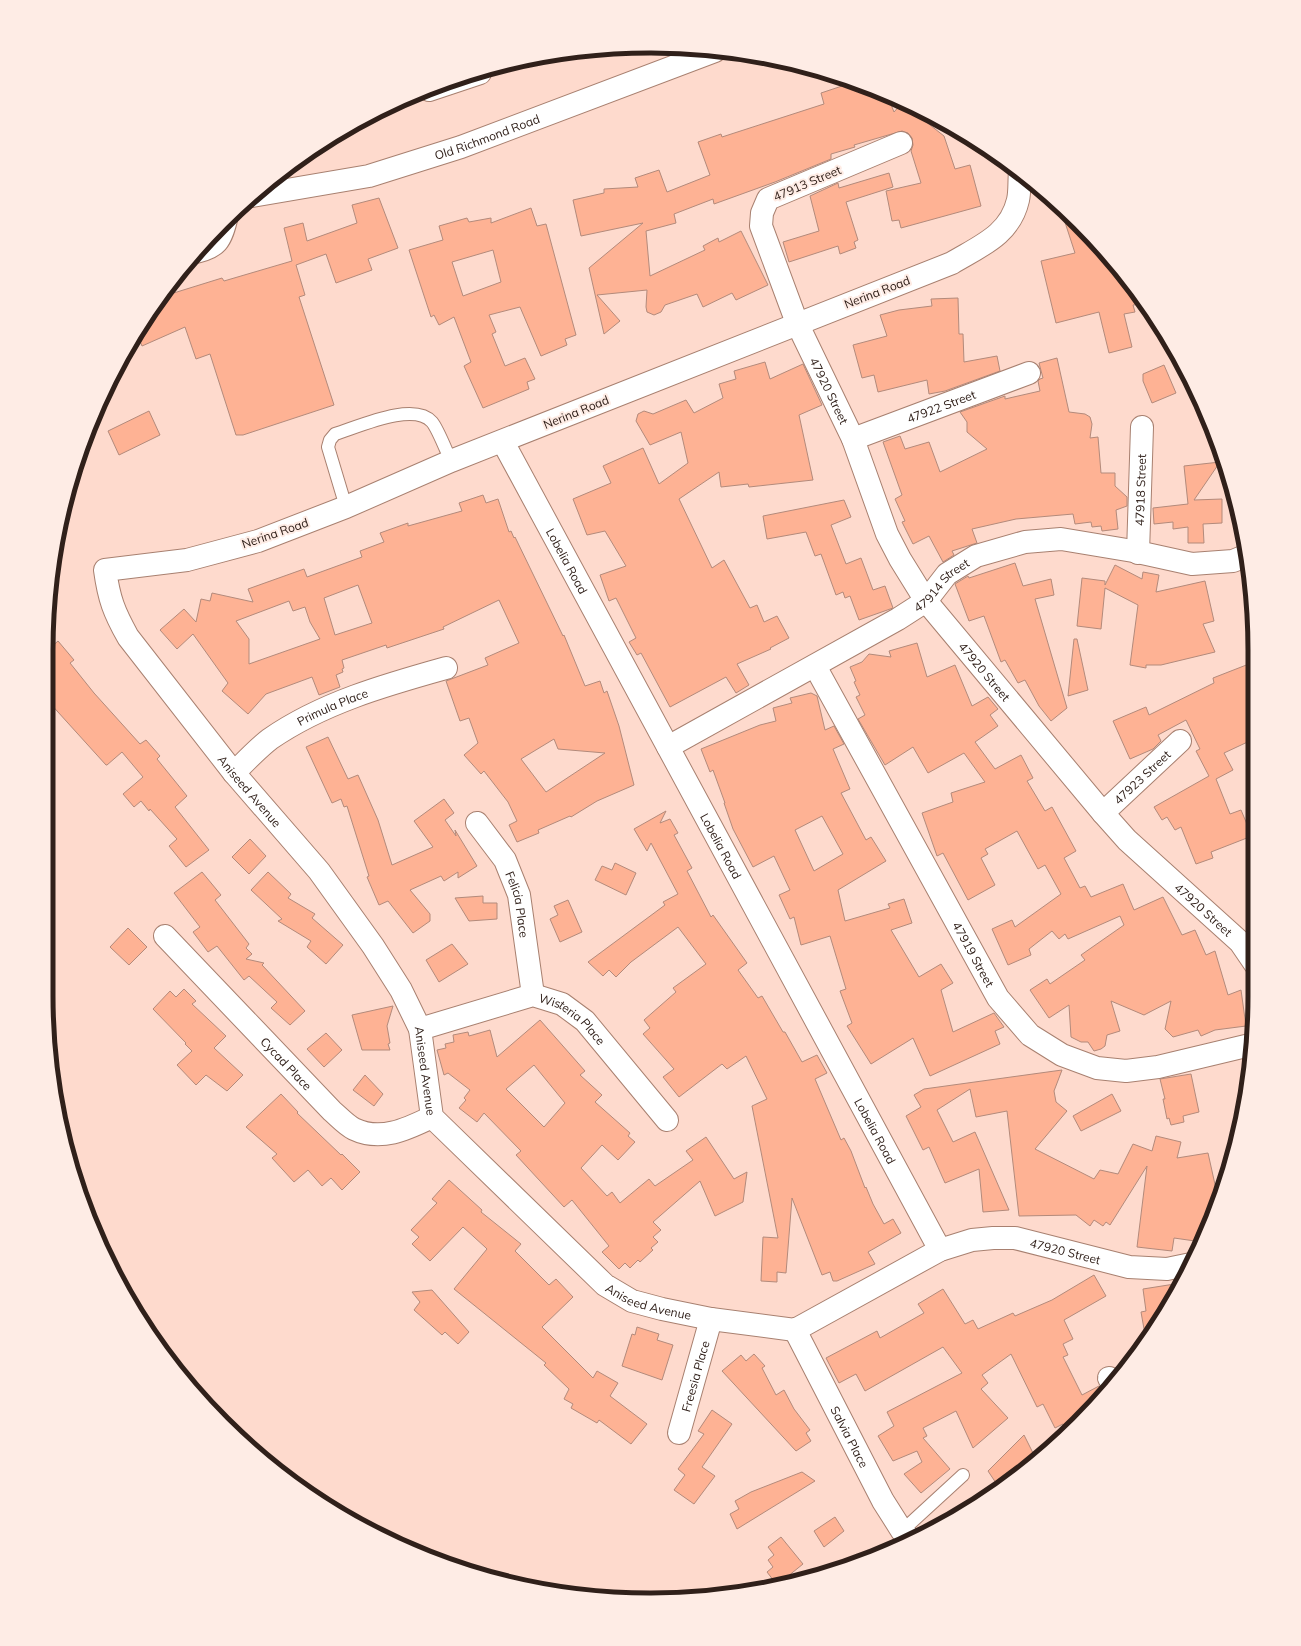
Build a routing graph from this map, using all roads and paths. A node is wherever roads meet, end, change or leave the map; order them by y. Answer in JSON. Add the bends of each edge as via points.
{"nodes":[{"id":1,"x":703,"y":55,"type":"edge"},
{"id":2,"x":900,"y":143,"type":"dead end"},
{"id":3,"x":1019,"y":180,"type":"edge"},
{"id":4,"x":266,"y":194,"type":"edge"},
{"id":5,"x":230,"y":226,"type":"edge"},
{"id":6,"x":204,"y":254,"type":"edge"},
{"id":7,"x":797,"y":323,"type":"junction"},
{"id":8,"x":1029,"y":373,"type":"dead end"},
{"id":9,"x":1142,"y":427,"type":"dead end"},
{"id":10,"x":853,"y":440,"type":"junction"},
{"id":11,"x":502,"y":442,"type":"junction"},
{"id":12,"x":451,"y":462,"type":"junction"},
{"id":13,"x":346,"y":507,"type":"junction"},
{"id":14,"x":1138,"y":552,"type":"junction"},
{"id":15,"x":1241,"y":558,"type":"edge"},
{"id":16,"x":105,"y":570,"type":"joint"},
{"id":17,"x":926,"y":601,"type":"junction"},
{"id":18,"x":815,"y":666,"type":"junction"},
{"id":19,"x":446,"y":668,"type":"dead end"},
{"id":20,"x":1180,"y":741,"type":"dead end"},
{"id":21,"x":668,"y":747,"type":"junction"},
{"id":22,"x":234,"y":773,"type":"junction"},
{"id":23,"x":1103,"y":813,"type":"junction"},
{"id":24,"x":477,"y":823,"type":"dead end"},
{"id":25,"x":165,"y":936,"type":"dead end"},
{"id":26,"x":1248,"y":954,"type":"edge"},
{"id":27,"x":533,"y":996,"type":"junction"},
{"id":28,"x":420,"y":1029,"type":"junction"},
{"id":29,"x":1246,"y":1046,"type":"edge"},
{"id":30,"x":432,"y":1118,"type":"junction"},
{"id":31,"x":667,"y":1120,"type":"dead end"},
{"id":32,"x":940,"y":1250,"type":"junction"},
{"id":33,"x":1183,"y":1266,"type":"edge"},
{"id":34,"x":711,"y":1319,"type":"junction"},
{"id":35,"x":795,"y":1330,"type":"junction"},
{"id":36,"x":679,"y":1433,"type":"dead end"},
{"id":37,"x":963,"y":1475,"type":"dead end"},
{"id":38,"x":906,"y":1535,"type":"edge"}],
"edges":[{"from":1,"to":4,"type":"street","name":"Old Richmond Road","via":[[461,147],[369,176]]},
{"from":2,"to":7,"type":"street","name":"47913 Street","via":[[768,199],[762,213],[761,226]]},
{"from":3,"to":7,"type":"street","name":"Nerina Road","via":[[1018,200],[1010,220],[999,234],[952,263]]},
{"from":5,"to":6,"type":"lane","via":[[223,243],[214,251]]},
{"from":7,"to":10,"type":"street","name":"47920 Street"},
{"from":7,"to":11,"type":"street","name":"Nerina Road"},
{"from":8,"to":10,"type":"street","name":"47922 Street"},
{"from":9,"to":14,"type":"street","name":"47918 Street"},
{"from":10,"to":17,"type":"street","name":"47920 Street","via":[[887,534]]},
{"from":11,"to":12,"type":"street","name":"Nerina Road"},
{"from":11,"to":21,"type":"street","name":"Lobelia Road"},
{"from":12,"to":13,"type":"street","name":"Nerina Road"},
{"from":12,"to":13,"type":"lane","via":[[432,422],[422,415],[395,415],[335,434],[328,447]]},
{"from":13,"to":16,"type":"street","name":"Nerina Road","via":[[258,541],[187,560]]},
{"from":14,"to":15,"type":"street","name":"47914 Street","via":[[1192,564],[1233,562]]},
{"from":14,"to":17,"type":"street","name":"47914 Street","via":[[1061,540],[1024,542],[976,556],[947,574]]},
{"from":16,"to":22,"type":"street","name":"Aniseed Avenue","via":[[108,594],[116,616],[128,637]]},
{"from":17,"to":18,"type":"street","name":"47914 Street"},
{"from":17,"to":23,"type":"street","name":"47920 Street"},
{"from":18,"to":21,"type":"street","name":"47914 Street"},
{"from":18,"to":29,"type":"street","name":"47919 Street","via":[[998,998],[1030,1035],[1062,1055],[1097,1068],[1126,1071],[1179,1063]]},
{"from":19,"to":22,"type":"street","name":"Primula Place","via":[[383,686],[333,705],[298,722],[269,740]]},
{"from":20,"to":23,"type":"street","name":"47923 Street"},
{"from":21,"to":32,"type":"street","name":"Lobelia Road"},
{"from":22,"to":28,"type":"street","name":"Aniseed Avenue","via":[[319,871],[369,939],[401,990]]},
{"from":23,"to":26,"type":"street","name":"47920 Street","via":[[1127,840],[1240,942]]},
{"from":24,"to":27,"type":"street","name":"Felicia Place","via":[[505,860],[519,895]]},
{"from":25,"to":30,"type":"street","name":"Cycad Place","via":[[332,1111],[353,1129],[371,1135],[387,1135]]},
{"from":27,"to":28,"type":"street","name":"Wisteria Place"},
{"from":27,"to":31,"type":"street","name":"Wisteria Place","via":[[562,1004],[586,1021]]},
{"from":28,"to":30,"type":"street","name":"Aniseed Avenue"},
{"from":30,"to":34,"type":"street","name":"Aniseed Avenue","via":[[605,1285],[632,1301]]},
{"from":32,"to":33,"type":"street","name":"47920 Street","via":[[972,1240],[1015,1238],[1129,1267],[1167,1269]]},
{"from":32,"to":35,"type":"street"},
{"from":34,"to":35,"type":"street","name":"Aniseed Avenue"},
{"from":34,"to":36,"type":"street","name":"Freesia Place"},
{"from":35,"to":38,"type":"street","name":"Salvia Place","via":[[883,1501]]},
{"from":37,"to":38,"type":"lane"}]}
